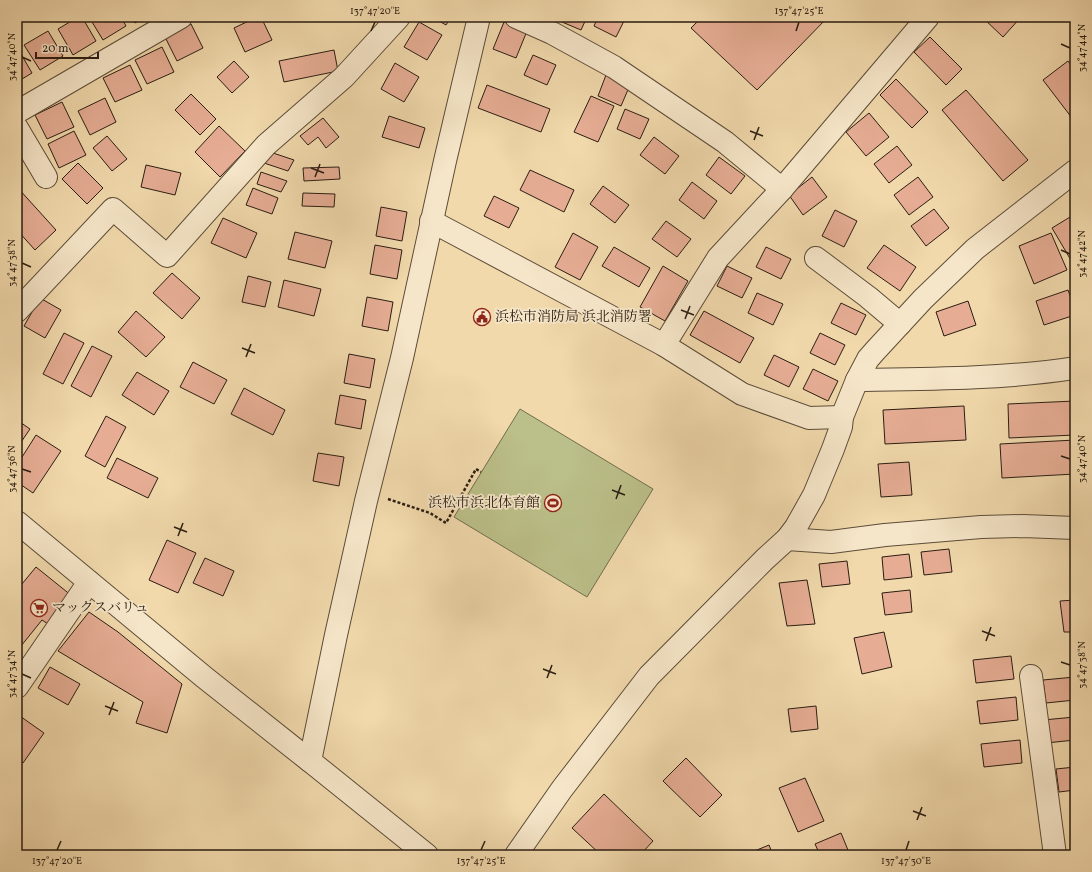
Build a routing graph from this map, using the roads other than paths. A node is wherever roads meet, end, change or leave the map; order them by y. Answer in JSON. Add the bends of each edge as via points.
{"nodes":[{"id":1,"x":180,"y":17,"type":"edge"},
{"id":2,"x":399,"y":17,"type":"edge"},
{"id":3,"x":479,"y":17,"type":"edge"},
{"id":4,"x":516,"y":17,"type":"edge"},
{"id":5,"x":928,"y":17,"type":"edge"},
{"id":6,"x":17,"y":112,"type":"edge"},
{"id":7,"x":17,"y":128,"type":"edge"},
{"id":8,"x":1075,"y":171,"type":"edge"},
{"id":9,"x":46,"y":177,"type":"dead end"},
{"id":10,"x":782,"y":190,"type":"junction"},
{"id":11,"x":431,"y":221,"type":"junction"},
{"id":12,"x":816,"y":258,"type":"dead end"},
{"id":13,"x":17,"y":311,"type":"edge"},
{"id":14,"x":900,"y":324,"type":"junction"},
{"id":15,"x":664,"y":345,"type":"junction"},
{"id":16,"x":1075,"y":368,"type":"edge"},
{"id":17,"x":857,"y":380,"type":"junction"},
{"id":18,"x":842,"y":417,"type":"junction"},
{"id":19,"x":17,"y":522,"type":"edge"},
{"id":20,"x":1075,"y":528,"type":"edge"},
{"id":21,"x":787,"y":539,"type":"junction"},
{"id":22,"x":89,"y":582,"type":"junction"},
{"id":23,"x":1030,"y":676,"type":"dead end"},
{"id":24,"x":17,"y":687,"type":"edge"},
{"id":25,"x":310,"y":761,"type":"junction"},
{"id":26,"x":427,"y":855,"type":"edge"},
{"id":27,"x":516,"y":855,"type":"edge"},
{"id":28,"x":1055,"y":855,"type":"edge"}],
"edges":[{"from":1,"to":6,"type":"street"},
{"from":2,"to":13,"type":"street","via":[[344,77],[266,146],[167,256],[113,209]]},
{"from":3,"to":11,"type":"street"},
{"from":4,"to":10,"type":"street","via":[[552,33],[614,67],[725,142]]},
{"from":5,"to":10,"type":"street"},
{"from":7,"to":9,"type":"street"},
{"from":8,"to":14,"type":"street","via":[[975,248]]},
{"from":10,"to":15,"type":"street","via":[[718,258]]},
{"from":11,"to":15,"type":"street"},
{"from":11,"to":25,"type":"street","via":[[402,358],[368,492]]},
{"from":12,"to":14,"type":"street"},
{"from":14,"to":17,"type":"street","via":[[868,359]]},
{"from":15,"to":18,"type":"street","via":[[742,394],[809,418]]},
{"from":16,"to":17,"type":"street","via":[[971,379]]},
{"from":17,"to":18,"type":"street"},
{"from":18,"to":21,"type":"street","via":[[841,427],[814,495]]},
{"from":19,"to":22,"type":"street"},
{"from":20,"to":21,"type":"street","via":[[981,527],[831,542]]},
{"from":21,"to":27,"type":"street","via":[[764,559],[649,676],[562,789]]},
{"from":22,"to":24,"type":"street"},
{"from":22,"to":25,"type":"street"},
{"from":23,"to":28,"type":"street"},
{"from":25,"to":26,"type":"street"}]}
